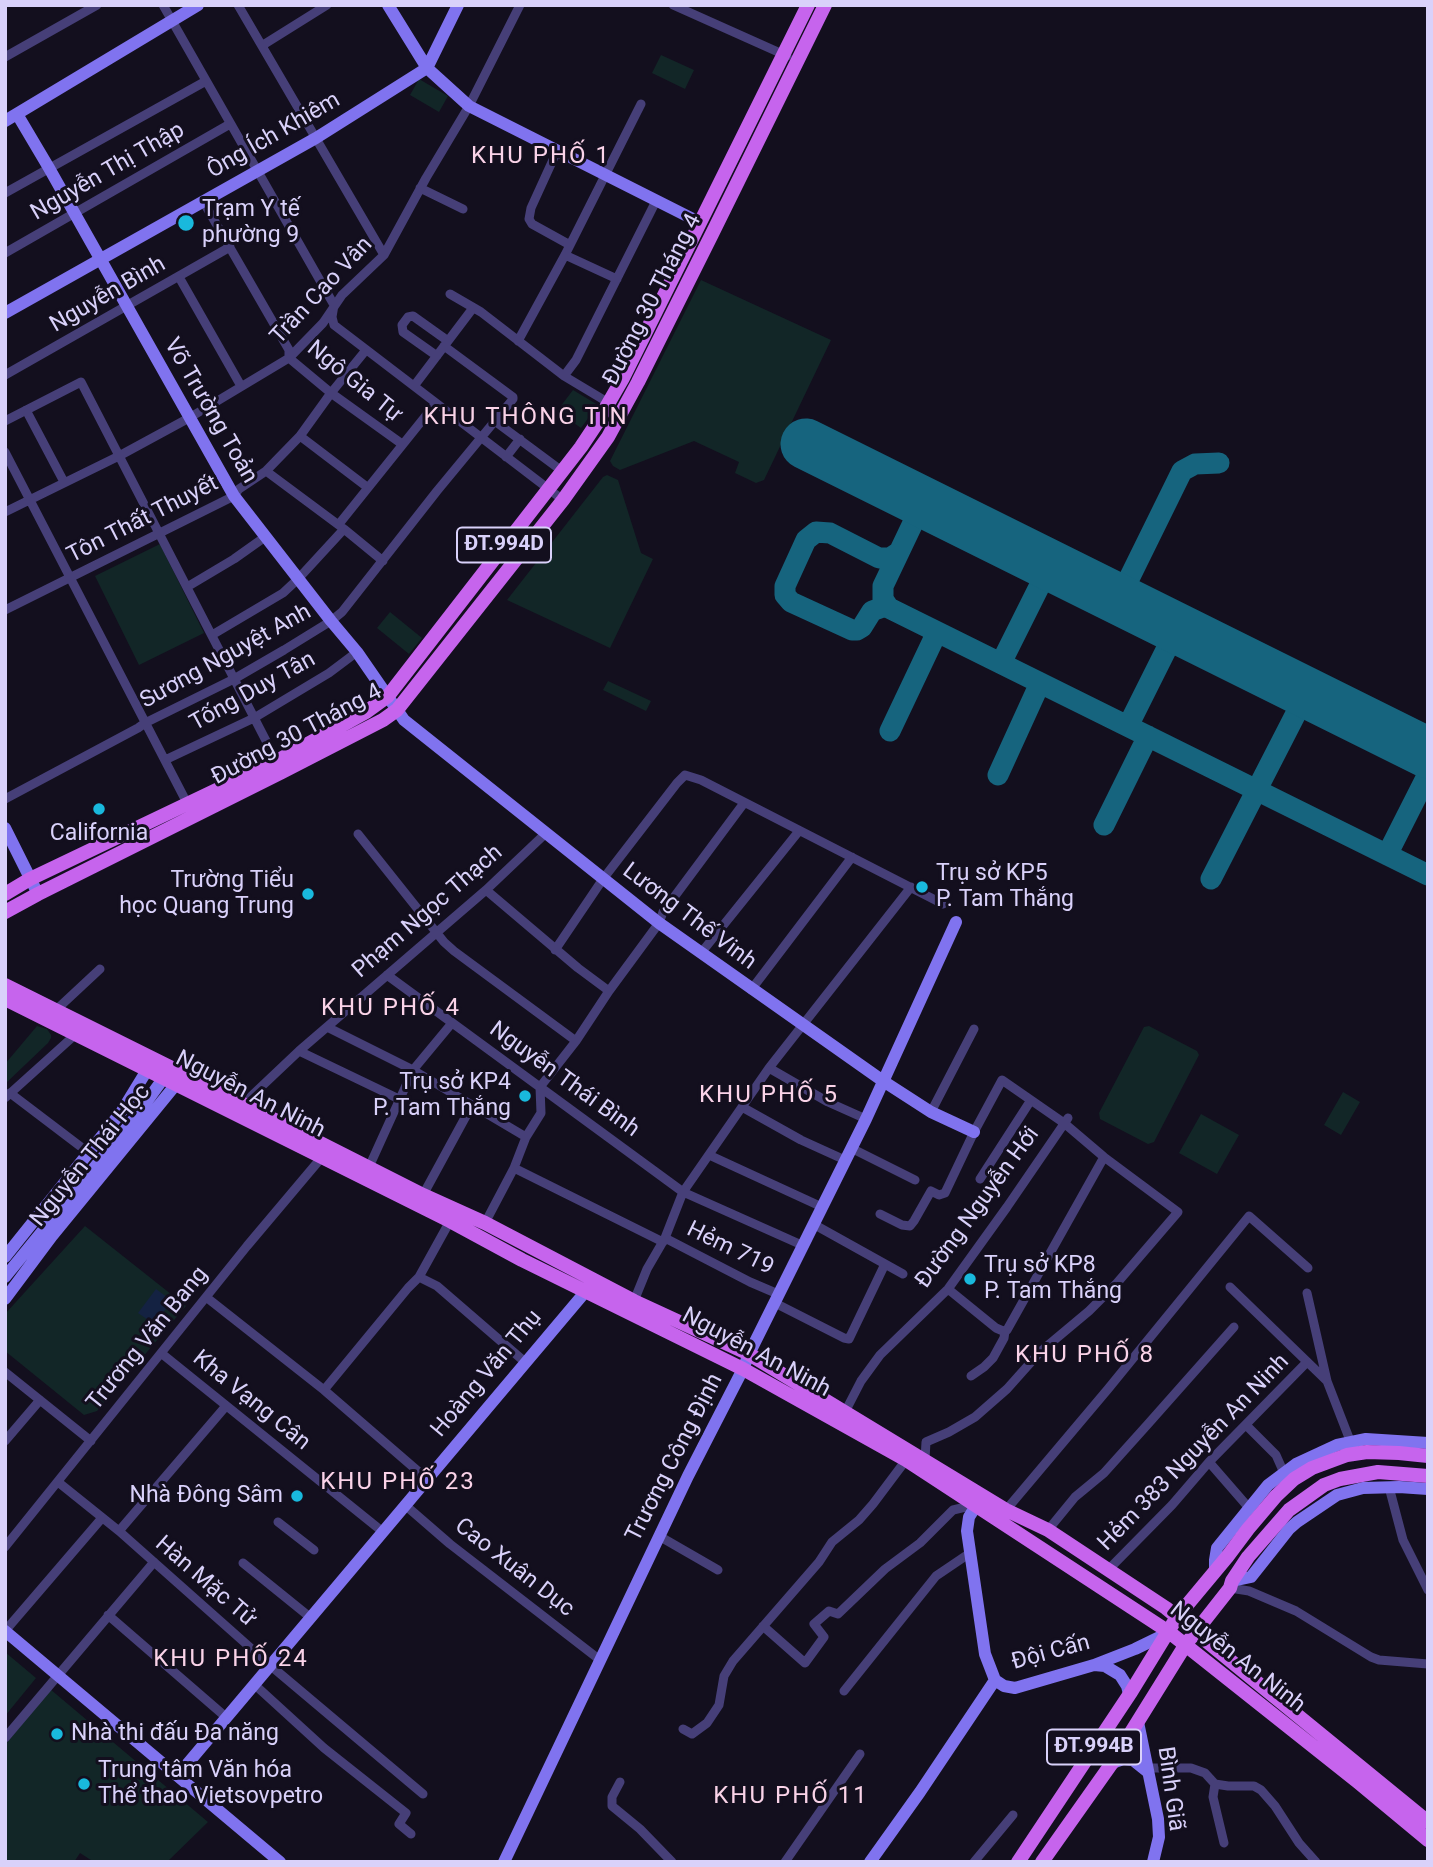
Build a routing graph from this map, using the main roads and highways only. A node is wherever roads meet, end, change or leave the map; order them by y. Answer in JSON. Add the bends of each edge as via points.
{"nodes":[{"id":1,"x":808,"y":5,"type":"edge"},
{"id":2,"x":825,"y":5,"type":"edge"},
{"id":3,"x":699,"y":222,"type":"junction"},
{"id":4,"x":712,"y":234,"type":"junction"},
{"id":5,"x":577,"y":451,"type":"junction"},
{"id":6,"x":592,"y":461,"type":"junction"},
{"id":7,"x":279,"y":767,"type":"junction"},
{"id":8,"x":106,"y":842,"type":"junction"},
{"id":9,"x":113,"y":856,"type":"junction"},
{"id":10,"x":5,"y":894,"type":"edge"},
{"id":11,"x":5,"y":912,"type":"edge"},
{"id":12,"x":5,"y":985,"type":"edge"},
{"id":13,"x":5,"y":999,"type":"edge"},
{"id":14,"x":151,"y":1064,"type":"junction"},
{"id":15,"x":174,"y":1075,"type":"junction"},
{"id":16,"x":1428,"y":1456,"type":"edge"},
{"id":17,"x":1428,"y":1476,"type":"edge"},
{"id":18,"x":980,"y":1500,"type":"junction"},
{"id":19,"x":1215,"y":1571,"type":"junction"},
{"id":20,"x":1231,"y":1585,"type":"junction"},
{"id":21,"x":1178,"y":1618,"type":"junction"},
{"id":22,"x":1195,"y":1631,"type":"junction"},
{"id":23,"x":1169,"y":1632,"type":"junction"},
{"id":24,"x":1186,"y":1644,"type":"junction"},
{"id":25,"x":1428,"y":1822,"type":"edge"},
{"id":26,"x":1428,"y":1840,"type":"edge"},
{"id":27,"x":1018,"y":1862,"type":"edge"},
{"id":28,"x":1042,"y":1862,"type":"edge"}],
"edges":[{"from":1,"to":3,"type":"main road","name":"Đường 30 Tháng 4","number":"ĐT.994D"},
{"from":2,"to":4,"type":"main road","name":"Đường 30 Tháng 4","number":"ĐT.994D"},
{"from":3,"to":4,"type":"main road"},
{"from":3,"to":5,"type":"main road","name":"Đường 30 Tháng 4","number":"ĐT.994D","via":[[609,402]]},
{"from":4,"to":6,"type":"main road","name":"Đường 30 Tháng 4","number":"ĐT.994D","via":[[624,409]]},
{"from":5,"to":6,"type":"main road"},
{"from":5,"to":7,"type":"main road","name":"Đường 30 Tháng 4","number":"ĐT.994D","via":[[388,696]]},
{"from":6,"to":7,"type":"main road","name":"Đường 30 Tháng 4","number":"ĐT.994D","via":[[397,710]]},
{"from":7,"to":8,"type":"main road","name":"Đường 30 Tháng 4","number":"ĐT.994D","via":[[187,803]]},
{"from":7,"to":9,"type":"main road","name":"Đường 30 Tháng 4","number":"ĐT.994D"},
{"from":8,"to":9,"type":"main road"},
{"from":8,"to":10,"type":"main road","name":"Đường 30 Tháng 4","number":"ĐT.994D"},
{"from":9,"to":11,"type":"main road","name":"Đường 30 Tháng 4","number":"ĐT.994D"},
{"from":12,"to":14,"type":"main road","name":"Nguyễn An Ninh"},
{"from":13,"to":14,"type":"main road","name":"Nguyễn An Ninh"},
{"from":14,"to":15,"type":"main road","name":"Nguyễn An Ninh"},
{"from":15,"to":18,"type":"main road","name":"Nguyễn An Ninh","via":[[322,1157],[743,1369]]},
{"from":15,"to":18,"type":"main road","name":"Nguyễn An Ninh","via":[[243,1104],[749,1354],[925,1459]]},
{"from":16,"to":19,"type":"main road","number":"ĐT.994B","via":[[1367,1452],[1311,1468],[1276,1496]]},
{"from":17,"to":20,"type":"main road","number":"ĐT.994B","via":[[1378,1472],[1324,1485],[1289,1510],[1248,1557]]},
{"from":18,"to":21,"type":"main road","name":"Nguyễn An Ninh","via":[[1048,1530]]},
{"from":18,"to":23,"type":"main road","name":"Nguyễn An Ninh"},
{"from":19,"to":20,"type":"main road"},
{"from":19,"to":21,"type":"main road","number":"ĐT.994B"},
{"from":20,"to":22,"type":"main road","number":"ĐT.994B"},
{"from":21,"to":22,"type":"main road","name":"Nguyễn An Ninh"},
{"from":21,"to":23,"type":"main road","number":"ĐT.994B"},
{"from":22,"to":24,"type":"main road","number":"ĐT.994B"},
{"from":22,"to":25,"type":"main road","name":"Nguyễn An Ninh"},
{"from":23,"to":24,"type":"main road","name":"Nguyễn An Ninh"},
{"from":23,"to":27,"type":"main road","number":"ĐT.994B"},
{"from":24,"to":26,"type":"main road","name":"Nguyễn An Ninh"},
{"from":24,"to":28,"type":"main road","number":"ĐT.994B","via":[[1112,1763]]}]}
